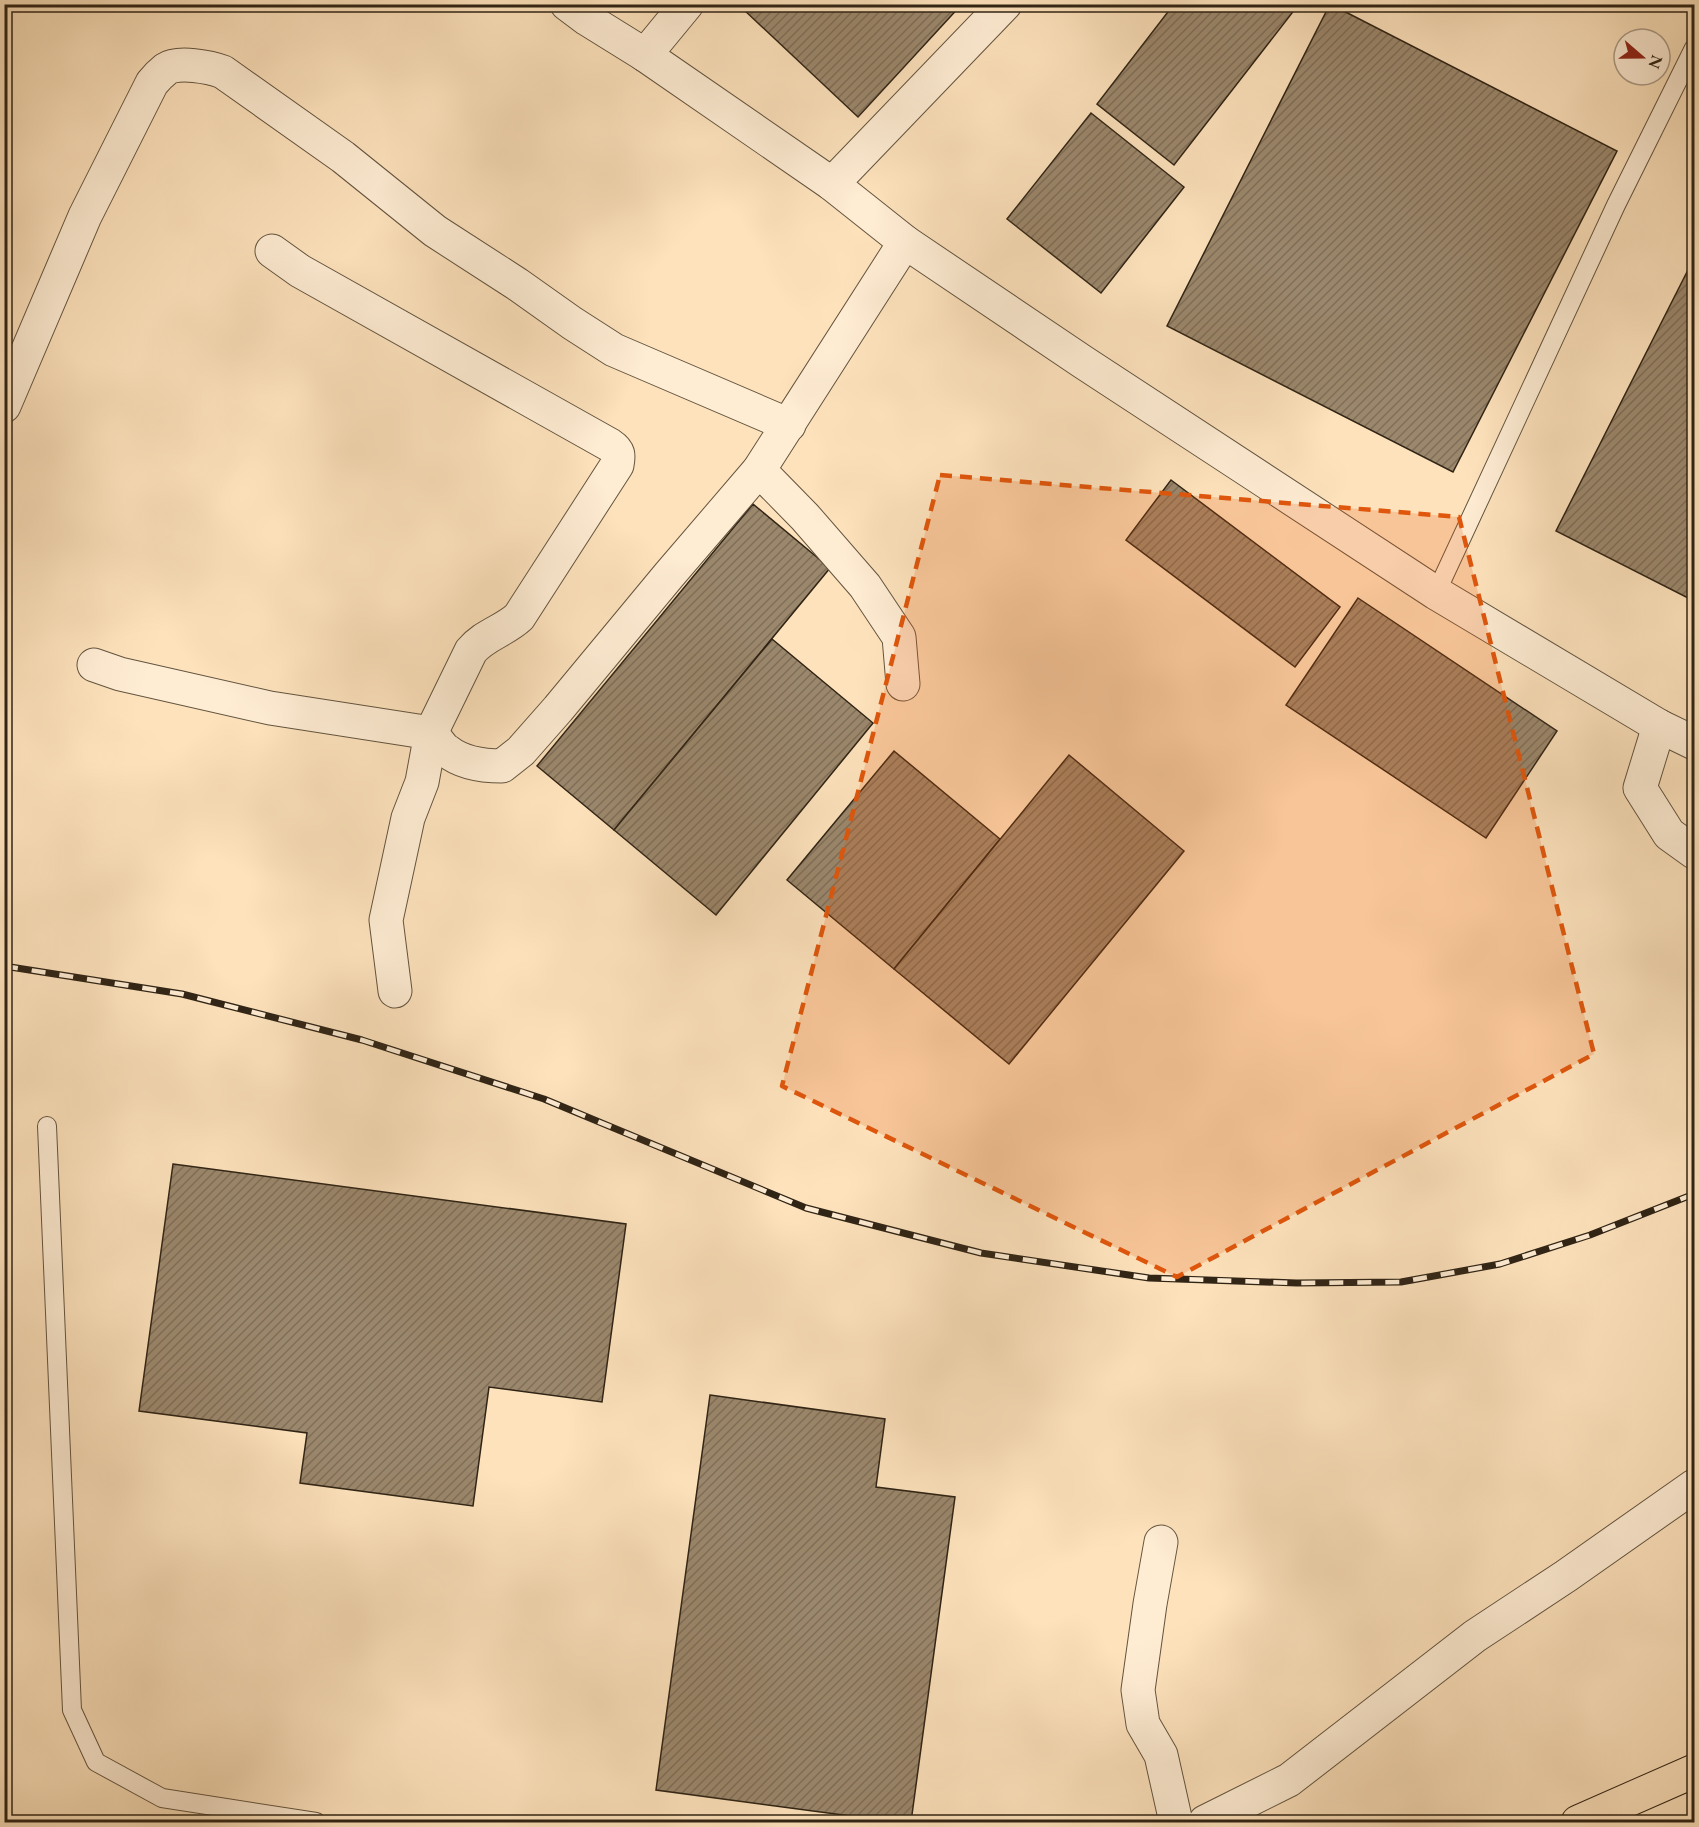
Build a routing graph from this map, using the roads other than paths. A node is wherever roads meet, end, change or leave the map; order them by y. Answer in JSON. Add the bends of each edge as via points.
{"nodes":[{"id":1,"x":687,"y":4,"type":"edge"},
{"id":2,"x":1005,"y":4,"type":"edge"},
{"id":3,"x":584,"y":9,"type":"edge"},
{"id":4,"x":1695,"y":48,"type":"edge"},
{"id":5,"x":645,"y":55,"type":"junction"},
{"id":6,"x":832,"y":183,"type":"junction"},
{"id":7,"x":905,"y":242,"type":"junction"},
{"id":8,"x":272,"y":251,"type":"dead end"},
{"id":9,"x":4,"y":406,"type":"edge"},
{"id":10,"x":789,"y":425,"type":"junction"},
{"id":11,"x":759,"y":470,"type":"junction"},
{"id":12,"x":1436,"y":593,"type":"junction"},
{"id":13,"x":94,"y":665,"type":"dead end"},
{"id":14,"x":903,"y":684,"type":"dead end"},
{"id":15,"x":1659,"y":726,"type":"junction"},
{"id":16,"x":431,"y":733,"type":"junction"},
{"id":17,"x":1695,"y":743,"type":"edge"},
{"id":18,"x":1695,"y":852,"type":"edge"},
{"id":19,"x":395,"y":991,"type":"dead end"},
{"id":20,"x":47,"y":1126,"type":"dead end"},
{"id":21,"x":1695,"y":1486,"type":"edge"},
{"id":22,"x":1161,"y":1542,"type":"dead end"},
{"id":23,"x":1695,"y":1771,"type":"edge"},
{"id":24,"x":316,"y":1822,"type":"edge"},
{"id":25,"x":1176,"y":1822,"type":"edge"},
{"id":26,"x":1205,"y":1822,"type":"edge"},
{"id":27,"x":1578,"y":1822,"type":"edge"}],
"edges":[{"from":1,"to":5,"type":"street"},
{"from":2,"to":6,"type":"street"},
{"from":3,"to":5,"type":"street"},
{"from":4,"to":12,"type":"lane","via":[[1616,205]]},
{"from":5,"to":6,"type":"street"},
{"from":6,"to":7,"type":"street"},
{"from":7,"to":10,"type":"street"},
{"from":7,"to":12,"type":"street"},
{"from":8,"to":16,"type":"street","via":[[300,271],[610,445],[619,456],[617,465],[519,617],[471,651]]},
{"from":9,"to":10,"type":"street","via":[[85,216],[152,82],[168,67],[191,66],[223,72],[343,157],[435,231],[614,350]]},
{"from":10,"to":11,"type":"street"},
{"from":11,"to":14,"type":"street","via":[[865,586],[899,637]]},
{"from":11,"to":16,"type":"street","via":[[521,751],[502,765],[478,765],[445,751]]},
{"from":12,"to":15,"type":"street"},
{"from":13,"to":16,"type":"street","via":[[270,708]]},
{"from":15,"to":17,"type":"street"},
{"from":15,"to":18,"type":"street","via":[[1640,788],[1669,834]]},
{"from":16,"to":19,"type":"street","via":[[386,920]]},
{"from":20,"to":24,"type":"lane","via":[[72,1710],[96,1762],[162,1798]]},
{"from":21,"to":26,"type":"street","via":[[1474,1635],[1289,1780]]},
{"from":22,"to":25,"type":"street","via":[[1138,1690],[1143,1724],[1161,1755]]},
{"from":23,"to":27,"type":"highway"}]}
